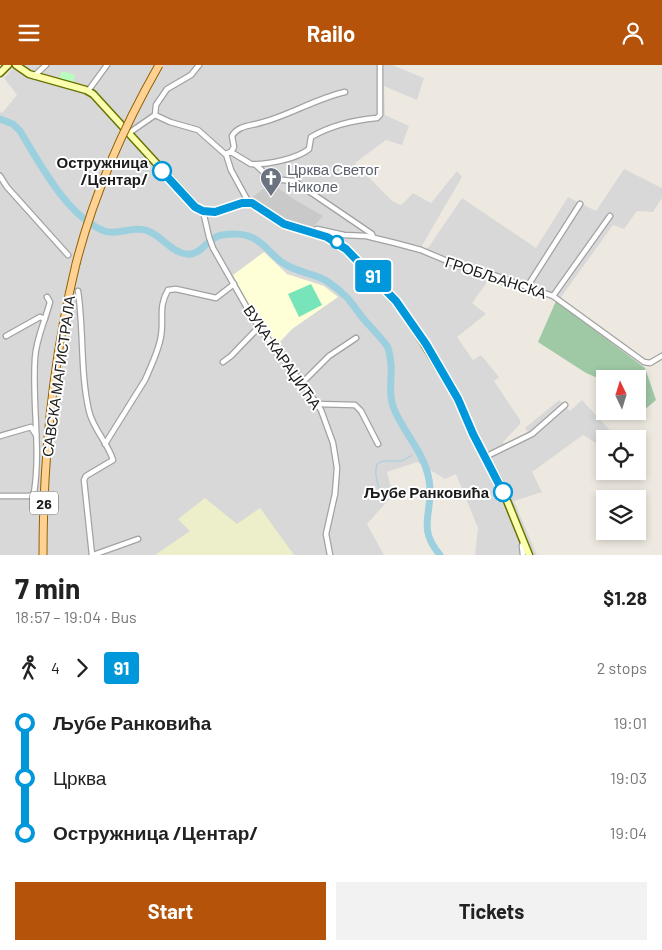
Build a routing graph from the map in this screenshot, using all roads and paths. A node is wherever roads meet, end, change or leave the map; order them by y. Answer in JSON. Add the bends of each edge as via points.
{"nodes":[{"id":1,"x":8,"y":65,"type":"edge"},
{"id":2,"x":16,"y":65,"type":"edge"},
{"id":3,"x":46,"y":65,"type":"edge"},
{"id":4,"x":107,"y":65,"type":"edge"},
{"id":5,"x":159,"y":65,"type":"edge"},
{"id":6,"x":199,"y":65,"type":"edge"},
{"id":7,"x":380,"y":65,"type":"edge"},
{"id":8,"x":0,"y":73,"type":"edge"},
{"id":9,"x":34,"y":76,"type":"junction"},
{"id":10,"x":88,"y":91,"type":"junction"},
{"id":11,"x":345,"y":92,"type":"dead end"},
{"id":12,"x":155,"y":115,"type":"junction"},
{"id":13,"x":129,"y":133,"type":"junction"},
{"id":14,"x":229,"y":153,"type":"junction"},
{"id":15,"x":256,"y":165,"type":"junction"},
{"id":16,"x":0,"y":176,"type":"edge"},
{"id":17,"x":249,"y":203,"type":"junction"},
{"id":18,"x":580,"y":203,"type":"dead end"},
{"id":19,"x":203,"y":211,"type":"junction"},
{"id":20,"x":610,"y":216,"type":"dead end"},
{"id":21,"x":311,"y":232,"type":"junction"},
{"id":22,"x":373,"y":237,"type":"junction"},
{"id":23,"x":68,"y":255,"type":"dead end"},
{"id":24,"x":234,"y":284,"type":"junction"},
{"id":25,"x":527,"y":287,"type":"junction"},
{"id":26,"x":78,"y":291,"type":"dead end"},
{"id":27,"x":552,"y":296,"type":"junction"},
{"id":28,"x":47,"y":297,"type":"dead end"},
{"id":29,"x":45,"y":319,"type":"junction"},
{"id":30,"x":259,"y":327,"type":"junction"},
{"id":31,"x":6,"y":336,"type":"dead end"},
{"id":32,"x":356,"y":338,"type":"dead end"},
{"id":33,"x":662,"y":355,"type":"edge"},
{"id":34,"x":223,"y":361,"type":"dead end"},
{"id":35,"x":302,"y":383,"type":"junction"},
{"id":36,"x":317,"y":404,"type":"junction"},
{"id":37,"x":565,"y":405,"type":"dead end"},
{"id":38,"x":0,"y":436,"type":"edge"},
{"id":39,"x":37,"y":439,"type":"junction"},
{"id":40,"x":105,"y":444,"type":"junction"},
{"id":41,"x":378,"y":444,"type":"dead end"},
{"id":42,"x":485,"y":457,"type":"junction"},
{"id":43,"x":0,"y":496,"type":"edge"},
{"id":44,"x":138,"y":539,"type":"dead end"},
{"id":45,"x":524,"y":543,"type":"junction"},
{"id":46,"x":43,"y":555,"type":"edge"},
{"id":47,"x":92,"y":555,"type":"edge"},
{"id":48,"x":330,"y":555,"type":"edge"},
{"id":49,"x":522,"y":555,"type":"edge"},
{"id":50,"x":529,"y":555,"type":"edge"}],
"edges":[{"from":1,"to":8,"type":"street"},
{"from":2,"to":9,"type":"street"},
{"from":3,"to":9,"type":"street"},
{"from":4,"to":10,"type":"street"},
{"from":5,"to":46,"type":"main road","name":"САВСКА МАГИСТРАЛА","number":"26","bridge":true,"via":[[108,166],[76,264],[60,340],[51,413]]},
{"from":6,"to":12,"type":"street","via":[[189,76],[167,89],[156,105]]},
{"from":7,"to":15,"type":"street","via":[[379,117],[336,126],[312,136],[309,149],[304,153]]},
{"from":9,"to":10,"type":"street"},
{"from":10,"to":13,"type":"street"},
{"from":11,"to":14,"type":"street","via":[[280,117],[237,129],[232,135],[234,147]]},
{"from":12,"to":13,"type":"street"},
{"from":12,"to":14,"type":"street","via":[[198,130]]},
{"from":13,"to":19,"type":"street","via":[[195,207]]},
{"from":14,"to":15,"type":"street"},
{"from":14,"to":17,"type":"street","via":[[231,170]]},
{"from":15,"to":22,"type":"street","via":[[271,179],[294,181],[358,223]]},
{"from":16,"to":23,"type":"street"},
{"from":17,"to":19,"type":"street","via":[[222,211]]},
{"from":17,"to":21,"type":"street","via":[[284,224]]},
{"from":18,"to":25,"type":"street"},
{"from":19,"to":24,"type":"street","name":"ВУКА КАРАЏИЋА","via":[[208,237]]},
{"from":20,"to":27,"type":"street"},
{"from":21,"to":22,"type":"street","name":"ГРОБЉАНСКА","via":[[317,229]]},
{"from":21,"to":42,"type":"street","via":[[342,245],[396,301],[453,390]]},
{"from":22,"to":25,"type":"street","name":"ГРОБЉАНСКА"},
{"from":24,"to":30,"type":"street","name":"ВУКА КАРАЏИЋА"},
{"from":24,"to":40,"type":"street","via":[[216,298],[168,290],[162,306],[160,339],[150,369]]},
{"from":25,"to":27,"type":"street","name":"ГРОБЉАНСКА"},
{"from":26,"to":40,"type":"street","via":[[83,373],[90,413]]},
{"from":27,"to":33,"type":"street","name":"ГРОБЉАНСКА","via":[[640,361],[650,363]]},
{"from":28,"to":29,"type":"street","via":[[50,303]]},
{"from":29,"to":31,"type":"street","via":[[40,317]]},
{"from":29,"to":39,"type":"street","via":[[35,357]]},
{"from":30,"to":34,"type":"street"},
{"from":30,"to":35,"type":"street","name":"ВУКА КАРАЏИЋА"},
{"from":32,"to":35,"type":"street","via":[[329,356]]},
{"from":35,"to":36,"type":"street","name":"ВУКА КАРАЏИЋА"},
{"from":36,"to":41,"type":"street","via":[[355,405]]},
{"from":36,"to":48,"type":"street","name":"ВУКА КАРАЏИЋА","via":[[333,443],[337,468],[326,534]]},
{"from":37,"to":42,"type":"street","via":[[532,433]]},
{"from":38,"to":39,"type":"street","via":[[31,427]]},
{"from":39,"to":43,"type":"street","via":[[34,493],[32,496]]},
{"from":40,"to":47,"type":"street","via":[[113,460],[84,480]]},
{"from":42,"to":45,"type":"street","via":[[501,486]]},
{"from":44,"to":47,"type":"street"},
{"from":45,"to":49,"type":"street"},
{"from":45,"to":50,"type":"street"}]}
